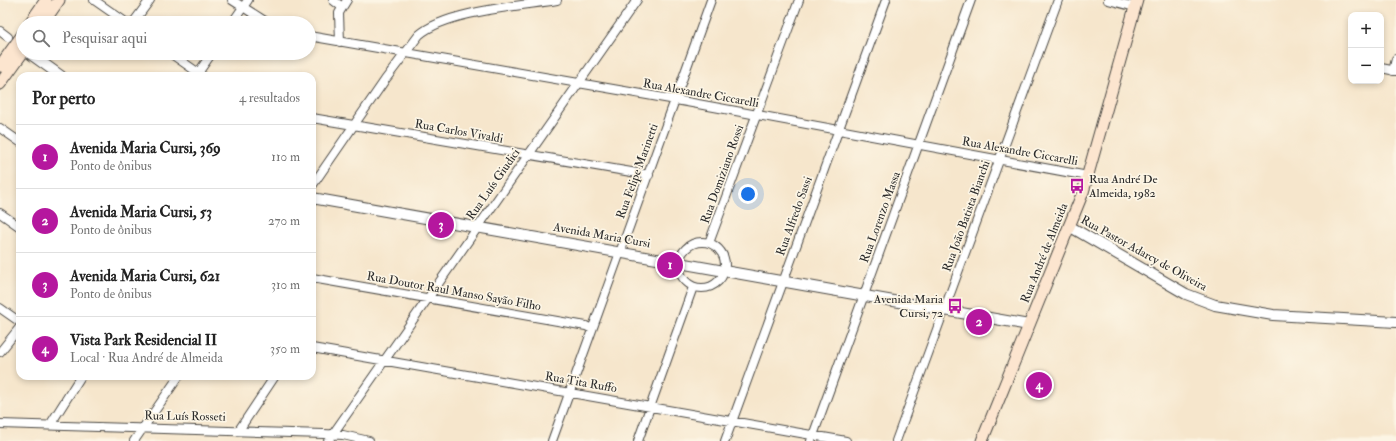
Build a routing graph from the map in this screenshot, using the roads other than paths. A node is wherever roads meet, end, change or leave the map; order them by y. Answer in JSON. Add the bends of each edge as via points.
{"nodes":[{"id":1,"x":46,"y":0,"type":"edge"},
{"id":2,"x":59,"y":0,"type":"edge"},
{"id":3,"x":94,"y":0,"type":"edge"},
{"id":4,"x":150,"y":0,"type":"edge"},
{"id":5,"x":232,"y":0,"type":"edge"},
{"id":6,"x":248,"y":0,"type":"edge"},
{"id":7,"x":333,"y":0,"type":"edge"},
{"id":8,"x":557,"y":0,"type":"edge"},
{"id":9,"x":637,"y":0,"type":"edge"},
{"id":10,"x":711,"y":0,"type":"edge"},
{"id":11,"x":799,"y":0,"type":"edge"},
{"id":12,"x":886,"y":0,"type":"edge"},
{"id":13,"x":971,"y":0,"type":"edge"},
{"id":14,"x":1058,"y":0,"type":"edge"},
{"id":15,"x":1108,"y":0,"type":"edge"},
{"id":16,"x":344,"y":3,"type":"edge"},
{"id":17,"x":1136,"y":3,"type":"edge"},
{"id":18,"x":243,"y":8,"type":"junction"},
{"id":19,"x":35,"y":16,"type":"edge"},
{"id":20,"x":48,"y":16,"type":"edge"},
{"id":21,"x":114,"y":16,"type":"edge"},
{"id":22,"x":138,"y":16,"type":"edge"},
{"id":23,"x":237,"y":16,"type":"edge"},
{"id":24,"x":256,"y":16,"type":"edge"},
{"id":25,"x":0,"y":31,"type":"edge"},
{"id":26,"x":8,"y":37,"type":"dead end"},
{"id":27,"x":316,"y":37,"type":"edge"},
{"id":28,"x":16,"y":42,"type":"edge"},
{"id":29,"x":340,"y":42,"type":"junction"},
{"id":30,"x":16,"y":53,"type":"edge"},
{"id":31,"x":405,"y":53,"type":"junction"},
{"id":32,"x":3,"y":57,"type":"edge"},
{"id":33,"x":1396,"y":59,"type":"edge"},
{"id":34,"x":17,"y":60,"type":"edge"},
{"id":35,"x":39,"y":60,"type":"edge"},
{"id":36,"x":179,"y":60,"type":"edge"},
{"id":37,"x":208,"y":60,"type":"edge"},
{"id":38,"x":1384,"y":69,"type":"edge"},
{"id":39,"x":1395,"y":71,"type":"edge"},
{"id":40,"x":55,"y":72,"type":"edge"},
{"id":41,"x":195,"y":72,"type":"edge"},
{"id":42,"x":201,"y":72,"type":"edge"},
{"id":43,"x":0,"y":84,"type":"edge"},
{"id":44,"x":578,"y":84,"type":"junction"},
{"id":45,"x":676,"y":100,"type":"junction"},
{"id":46,"x":757,"y":115,"type":"junction"},
{"id":47,"x":316,"y":119,"type":"edge"},
{"id":48,"x":354,"y":125,"type":"junction"},
{"id":49,"x":0,"y":128,"type":"edge"},
{"id":50,"x":838,"y":131,"type":"junction"},
{"id":51,"x":16,"y":139,"type":"edge"},
{"id":52,"x":918,"y":146,"type":"junction"},
{"id":53,"x":528,"y":155,"type":"junction"},
{"id":54,"x":999,"y":160,"type":"junction"},
{"id":55,"x":649,"y":175,"type":"junction"},
{"id":56,"x":1088,"y":176,"type":"junction"},
{"id":57,"x":316,"y":180,"type":"edge"},
{"id":58,"x":316,"y":199,"type":"edge"},
{"id":59,"x":0,"y":213,"type":"edge"},
{"id":60,"x":16,"y":224,"type":"edge"},
{"id":61,"x":1069,"y":226,"type":"junction"},
{"id":62,"x":478,"y":227,"type":"junction"},
{"id":63,"x":710,"y":243,"type":"junction"},
{"id":64,"x":620,"y":252,"type":"junction"},
{"id":65,"x":679,"y":262,"type":"junction"},
{"id":66,"x":725,"y":270,"type":"junction"},
{"id":67,"x":316,"y":279,"type":"edge"},
{"id":68,"x":784,"y":280,"type":"junction"},
{"id":69,"x":693,"y":287,"type":"junction"},
{"id":70,"x":864,"y":296,"type":"junction"},
{"id":71,"x":427,"y":298,"type":"junction"},
{"id":72,"x":0,"y":308,"type":"edge"},
{"id":73,"x":944,"y":310,"type":"junction"},
{"id":74,"x":16,"y":319,"type":"edge"},
{"id":75,"x":1396,"y":322,"type":"edge"},
{"id":76,"x":1029,"y":325,"type":"junction"},
{"id":77,"x":592,"y":329,"type":"junction"},
{"id":78,"x":16,"y":332,"type":"edge"},
{"id":79,"x":316,"y":349,"type":"edge"},
{"id":80,"x":0,"y":352,"type":"edge"},
{"id":81,"x":384,"y":360,"type":"junction"},
{"id":82,"x":78,"y":380,"type":"edge"},
{"id":83,"x":176,"y":380,"type":"edge"},
{"id":84,"x":272,"y":380,"type":"edge"},
{"id":85,"x":569,"y":392,"type":"junction"},
{"id":86,"x":651,"y":407,"type":"junction"},
{"id":87,"x":732,"y":421,"type":"junction"},
{"id":88,"x":0,"y":424,"type":"edge"},
{"id":89,"x":50,"y":425,"type":"junction"},
{"id":90,"x":143,"y":427,"type":"junction"},
{"id":91,"x":240,"y":430,"type":"junction"},
{"id":92,"x":330,"y":438,"type":"edge"},
{"id":93,"x":812,"y":438,"type":"edge"},
{"id":94,"x":134,"y":441,"type":"edge"},
{"id":95,"x":369,"y":441,"type":"edge"},
{"id":96,"x":552,"y":441,"type":"edge"},
{"id":97,"x":638,"y":441,"type":"edge"},
{"id":98,"x":725,"y":441,"type":"edge"},
{"id":99,"x":846,"y":441,"type":"edge"},
{"id":100,"x":896,"y":441,"type":"edge"},
{"id":101,"x":982,"y":441,"type":"edge"}],
"edges":[{"from":1,"to":19,"type":"main road"},
{"from":2,"to":20,"type":"main road"},
{"from":3,"to":21,"type":"street"},
{"from":4,"to":22,"type":"street"},
{"from":5,"to":18,"type":"street"},
{"from":6,"to":18,"type":"street"},
{"from":7,"to":16,"type":"street"},
{"from":8,"to":31,"type":"street","via":[[444,20],[426,29]]},
{"from":9,"to":44,"type":"street","name":"Rua Luís Giudici"},
{"from":10,"to":45,"type":"street","name":"Rua Felipe Marinetti"},
{"from":11,"to":46,"type":"street","name":"Rua Domiziano Rossi"},
{"from":12,"to":50,"type":"street","name":"Rua Alfredo Sassi"},
{"from":13,"to":52,"type":"street","name":"Rua Lorenzo Massa"},
{"from":14,"to":54,"type":"street","name":"Rua João Batista Bianchi"},
{"from":15,"to":17,"type":"street"},
{"from":16,"to":29,"type":"street","via":[[339,12]]},
{"from":17,"to":56,"type":"main road","name":"Rua André de Almeida"},
{"from":18,"to":23,"type":"street"},
{"from":18,"to":24,"type":"street"},
{"from":25,"to":26,"type":"street"},
{"from":27,"to":29,"type":"street","name":"Rua Alexandre Ciccarelli"},
{"from":28,"to":32,"type":"main road"},
{"from":29,"to":31,"type":"street","name":"Rua Alexandre Ciccarelli"},
{"from":30,"to":32,"type":"street"},
{"from":31,"to":44,"type":"street","name":"Rua Alexandre Ciccarelli"},
{"from":31,"to":48,"type":"street"},
{"from":33,"to":39,"type":"street"},
{"from":34,"to":43,"type":"main road"},
{"from":35,"to":40,"type":"street"},
{"from":36,"to":41,"type":"street"},
{"from":37,"to":42,"type":"street"},
{"from":38,"to":39,"type":"street"},
{"from":44,"to":45,"type":"street","name":"Rua Alexandre Ciccarelli"},
{"from":44,"to":53,"type":"street","name":"Rua Luís Giudici"},
{"from":45,"to":46,"type":"street","name":"Rua Alexandre Ciccarelli"},
{"from":45,"to":55,"type":"street","name":"Rua Felipe Marinetti"},
{"from":46,"to":50,"type":"street","name":"Rua Alexandre Ciccarelli"},
{"from":46,"to":63,"type":"street","name":"Rua Domiziano Rossi"},
{"from":47,"to":48,"type":"street","name":"Rua Carlos Vivaldi"},
{"from":48,"to":53,"type":"street","name":"Rua Carlos Vivaldi"},
{"from":48,"to":57,"type":"street"},
{"from":49,"to":51,"type":"street"},
{"from":50,"to":52,"type":"street","name":"Rua Alexandre Ciccarelli"},
{"from":50,"to":68,"type":"street","name":"Rua Alfredo Sassi"},
{"from":52,"to":54,"type":"street","name":"Rua Alexandre Ciccarelli"},
{"from":52,"to":70,"type":"street","name":"Rua Lorenzo Massa"},
{"from":53,"to":55,"type":"street","name":"Rua Carlos Vivaldi"},
{"from":53,"to":62,"type":"street","name":"Rua Luís Giudici"},
{"from":54,"to":56,"type":"street","name":"Rua Alexandre Ciccarelli"},
{"from":54,"to":73,"type":"street","name":"Rua João Batista Bianchi"},
{"from":55,"to":64,"type":"street","name":"Rua Felipe Marinetti"},
{"from":56,"to":61,"type":"main road","name":"Rua André de Almeida"},
{"from":58,"to":62,"type":"street","name":"Avenida Maria Cursi"},
{"from":59,"to":60,"type":"street"},
{"from":61,"to":75,"type":"street","name":"Rua Pastor Adarcy de Oliveira","via":[[1186,294],[1215,306],[1273,315]]},
{"from":61,"to":76,"type":"main road","name":"Rua André de Almeida"},
{"from":62,"to":64,"type":"street","name":"Avenida Maria Cursi"},
{"from":62,"to":71,"type":"street","name":"Rua Luís Giudici"},
{"from":63,"to":65,"type":"street","via":[[694,244],[687,248]]},
{"from":63,"to":66,"type":"street","via":[[716,246],[724,257]]},
{"from":64,"to":65,"type":"street","name":"Avenida Maria Cursi"},
{"from":64,"to":77,"type":"street","name":"Rua Felipe Marinetti"},
{"from":65,"to":66,"type":"street","name":"Avenida Maria Cursi"},
{"from":65,"to":69,"type":"street","via":[[682,277]]},
{"from":66,"to":68,"type":"street","name":"Avenida Maria Cursi"},
{"from":66,"to":69,"type":"street","via":[[719,282],[713,286]]},
{"from":67,"to":71,"type":"street","name":"Rua Doutor Raul Manso Sayão Filho"},
{"from":68,"to":70,"type":"street","name":"Avenida Maria Cursi"},
{"from":68,"to":87,"type":"street","name":"Rua Alfredo Sassi"},
{"from":69,"to":86,"type":"street"},
{"from":70,"to":73,"type":"street","name":"Avenida Maria Cursi"},
{"from":70,"to":93,"type":"street","name":"Rua Lorenzo Massa"},
{"from":71,"to":77,"type":"street","name":"Rua Doutor Raul Manso Sayão Filho"},
{"from":71,"to":81,"type":"street","name":"Rua Luís Giudici"},
{"from":72,"to":74,"type":"street"},
{"from":73,"to":76,"type":"street","name":"Avenida Maria Cursi"},
{"from":73,"to":100,"type":"street","name":"Rua João Batista Bianchi"},
{"from":76,"to":101,"type":"main road","name":"Rua André de Almeida"},
{"from":77,"to":85,"type":"street","name":"Rua Felipe Marinetti"},
{"from":78,"to":80,"type":"street"},
{"from":79,"to":81,"type":"street","name":"Rua Tita Ruffo"},
{"from":81,"to":85,"type":"street","name":"Rua Tita Ruffo"},
{"from":81,"to":92,"type":"street","name":"Rua Luís Giudici"},
{"from":82,"to":89,"type":"street"},
{"from":83,"to":90,"type":"street"},
{"from":84,"to":91,"type":"street"},
{"from":85,"to":86,"type":"street","name":"Rua Tita Ruffo"},
{"from":85,"to":96,"type":"street","name":"Rua Felipe Marinetti"},
{"from":86,"to":87,"type":"street","name":"Rua Tita Ruffo"},
{"from":86,"to":97,"type":"street"},
{"from":87,"to":93,"type":"street","name":"Rua Tita Ruffo"},
{"from":87,"to":98,"type":"street","name":"Rua Alfredo Sassi"},
{"from":88,"to":89,"type":"street","name":"Rua Luís Rosseti"},
{"from":89,"to":90,"type":"street","name":"Rua Luís Rosseti"},
{"from":90,"to":91,"type":"street","name":"Rua Luís Rosseti"},
{"from":90,"to":94,"type":"street"},
{"from":91,"to":92,"type":"street","name":"Rua Luís Rosseti"},
{"from":92,"to":95,"type":"street","name":"Rua Luís Rosseti"},
{"from":93,"to":99,"type":"street","name":"Rua Tita Ruffo"}]}
